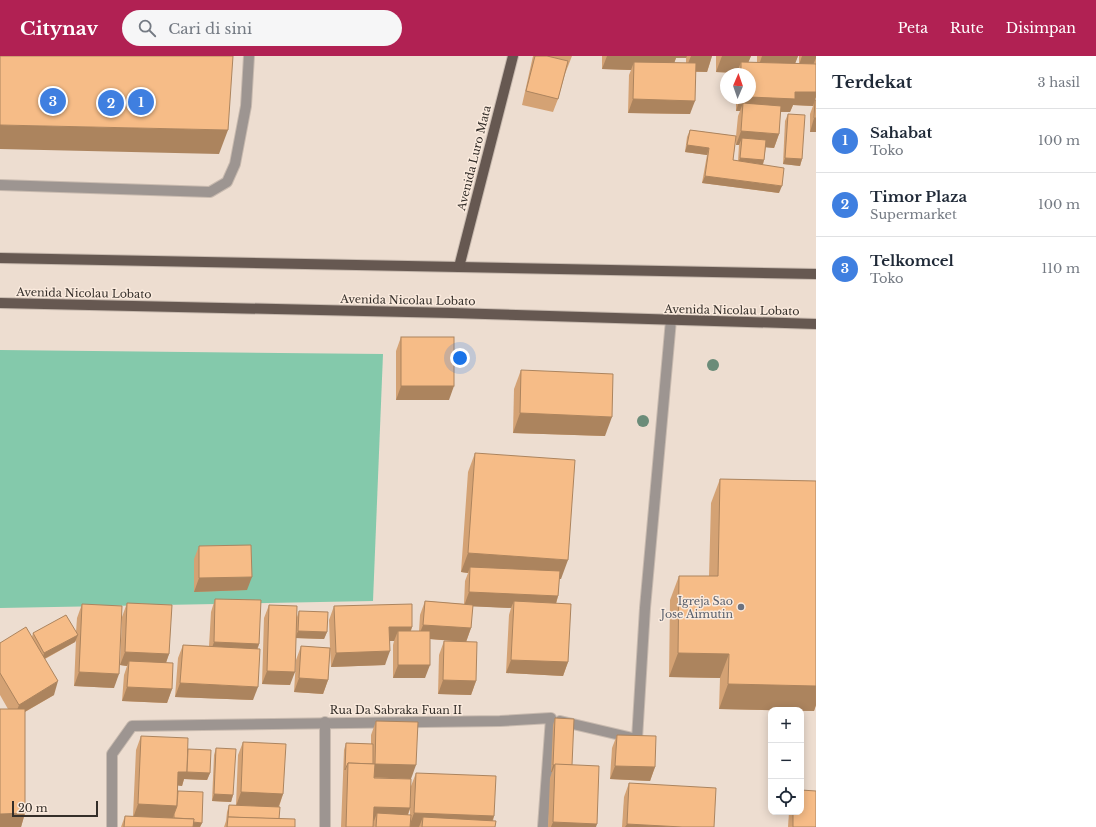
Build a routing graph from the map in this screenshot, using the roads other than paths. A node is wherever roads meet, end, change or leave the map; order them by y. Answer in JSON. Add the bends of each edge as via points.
{"nodes":[{"id":1,"x":249,"y":56,"type":"edge"},
{"id":2,"x":513,"y":56,"type":"edge"},
{"id":3,"x":0,"y":185,"type":"edge"},
{"id":4,"x":0,"y":258,"type":"edge"},
{"id":5,"x":459,"y":267,"type":"junction"},
{"id":6,"x":816,"y":274,"type":"edge"},
{"id":7,"x":0,"y":303,"type":"edge"},
{"id":8,"x":672,"y":320,"type":"junction"},
{"id":9,"x":816,"y":324,"type":"edge"},
{"id":10,"x":551,"y":718,"type":"junction"},
{"id":11,"x":325,"y":722,"type":"junction"},
{"id":12,"x":112,"y":827,"type":"edge"},
{"id":13,"x":325,"y":827,"type":"edge"},
{"id":14,"x":543,"y":827,"type":"edge"}],
"edges":[{"from":1,"to":3,"type":"street","via":[[246,106],[235,164],[227,182],[210,192]]},
{"from":2,"to":5,"type":"main road","name":"Avenida Luro Mata"},
{"from":4,"to":5,"type":"main road"},
{"from":5,"to":6,"type":"main road"},
{"from":7,"to":8,"type":"main road","name":"Avenida Nicolau Lobato"},
{"from":8,"to":9,"type":"main road","name":"Avenida Nicolau Lobato"},
{"from":8,"to":10,"type":"street","name":"Rua Da Sabraka Fuan II","via":[[645,608],[638,739]]},
{"from":10,"to":11,"type":"street","name":"Rua Da Sabraka Fuan II","via":[[500,721]]},
{"from":10,"to":14,"type":"street"},
{"from":11,"to":12,"type":"street","name":"Rua Da Sabraka Fuan II","via":[[132,726],[112,754]]},
{"from":11,"to":13,"type":"street"}]}
